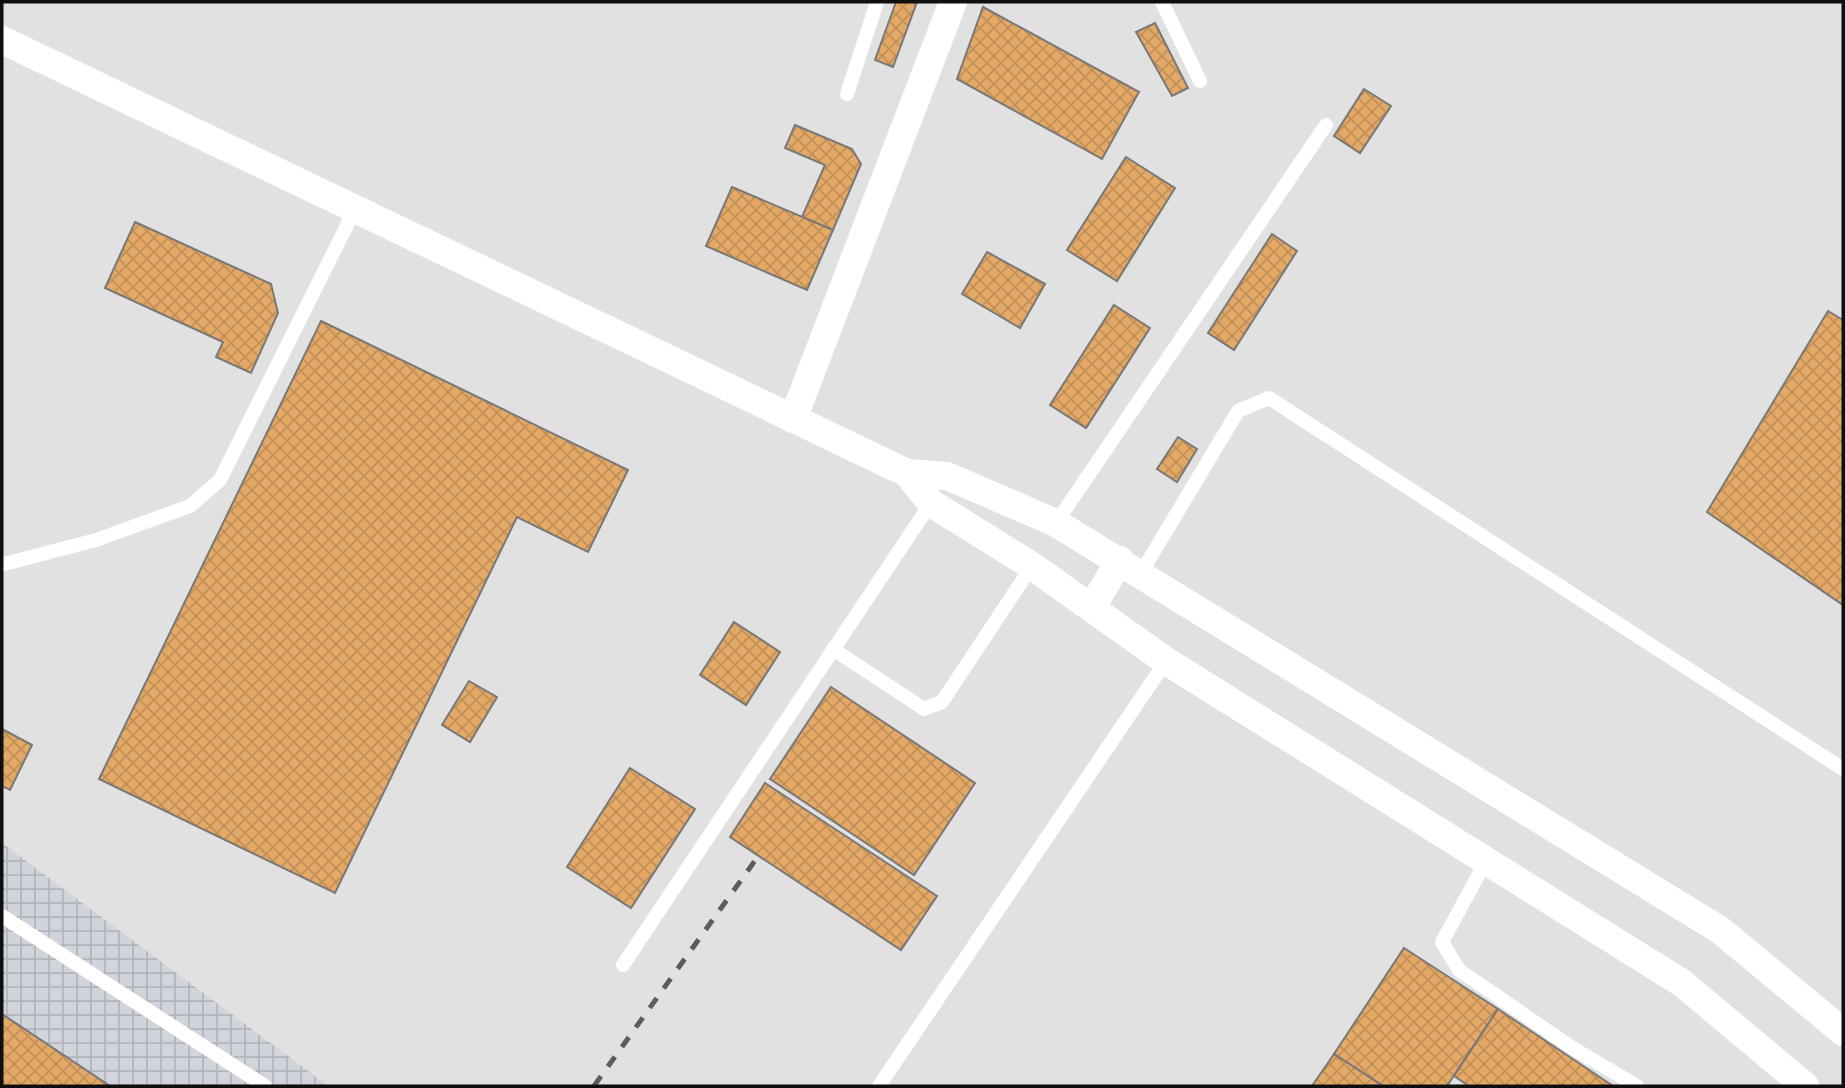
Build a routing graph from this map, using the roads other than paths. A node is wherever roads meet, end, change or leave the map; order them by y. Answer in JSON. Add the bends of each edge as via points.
{"nodes":[{"id":1,"x":877,"y":2,"type":"edge"},
{"id":2,"x":953,"y":2,"type":"edge"},
{"id":3,"x":1162,"y":2,"type":"edge"},
{"id":4,"x":2,"y":40,"type":"edge"},
{"id":5,"x":1200,"y":81,"type":"dead end"},
{"id":6,"x":847,"y":94,"type":"dead end"},
{"id":7,"x":1326,"y":125,"type":"dead end"},
{"id":8,"x":355,"y":209,"type":"junction"},
{"id":9,"x":793,"y":419,"type":"junction"},
{"id":10,"x":907,"y":473,"type":"junction"},
{"id":11,"x":931,"y":503,"type":"junction"},
{"id":12,"x":1056,"y":523,"type":"junction"},
{"id":13,"x":4,"y":564,"type":"dead end"},
{"id":14,"x":1032,"y":566,"type":"junction"},
{"id":15,"x":1130,"y":567,"type":"junction"},
{"id":16,"x":1093,"y":607,"type":"junction"},
{"id":17,"x":833,"y":649,"type":"junction"},
{"id":18,"x":1166,"y":661,"type":"junction"},
{"id":19,"x":1843,"y":769,"type":"edge"},
{"id":20,"x":1486,"y":861,"type":"junction"},
{"id":21,"x":2,"y":916,"type":"edge"},
{"id":22,"x":623,"y":965,"type":"dead end"},
{"id":23,"x":1843,"y":1032,"type":"edge"},
{"id":24,"x":265,"y":1086,"type":"edge"},
{"id":25,"x":879,"y":1086,"type":"edge"},
{"id":26,"x":1637,"y":1086,"type":"edge"},
{"id":27,"x":1805,"y":1086,"type":"edge"}],
"edges":[{"from":1,"to":6,"type":"lane"},
{"from":2,"to":9,"type":"street"},
{"from":3,"to":5,"type":"lane"},
{"from":4,"to":8,"type":"street"},
{"from":7,"to":12,"type":"lane"},
{"from":8,"to":9,"type":"street"},
{"from":8,"to":13,"type":"lane","via":[[220,480],[190,506],[96,540]]},
{"from":9,"to":10,"type":"street"},
{"from":10,"to":11,"type":"street"},
{"from":10,"to":12,"type":"street","via":[[947,476]]},
{"from":11,"to":14,"type":"street"},
{"from":11,"to":17,"type":"lane"},
{"from":12,"to":15,"type":"street"},
{"from":14,"to":16,"type":"street"},
{"from":14,"to":17,"type":"lane","via":[[942,702],[924,709]]},
{"from":15,"to":16,"type":"street"},
{"from":15,"to":19,"type":"lane","via":[[1238,411],[1269,398]]},
{"from":15,"to":23,"type":"street","via":[[1720,930]]},
{"from":16,"to":18,"type":"street"},
{"from":17,"to":22,"type":"lane"},
{"from":18,"to":20,"type":"street"},
{"from":18,"to":25,"type":"lane"},
{"from":20,"to":26,"type":"lane","via":[[1443,942],[1459,970]]},
{"from":20,"to":27,"type":"street","via":[[1682,983]]},
{"from":21,"to":24,"type":"lane"}]}
